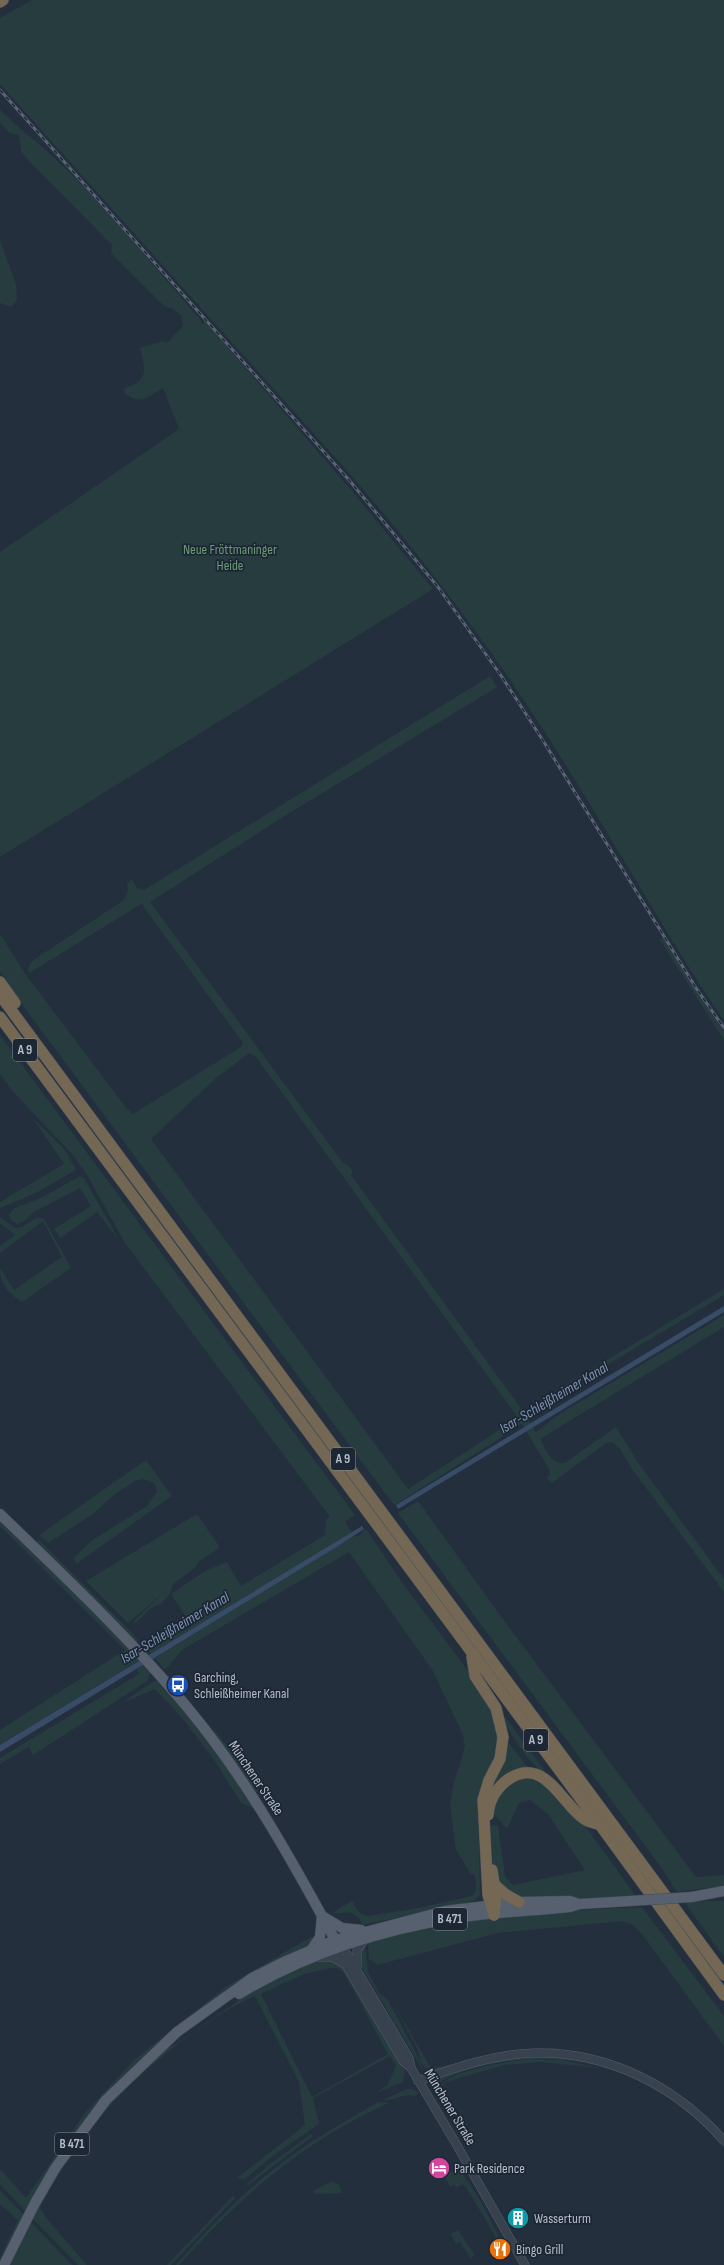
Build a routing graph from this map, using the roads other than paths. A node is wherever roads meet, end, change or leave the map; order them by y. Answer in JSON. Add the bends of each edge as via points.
{"nodes":[{"id":1,"x":3,"y":0,"type":"edge"},
{"id":2,"x":0,"y":2,"type":"edge"},
{"id":3,"x":0,"y":982,"type":"edge"},
{"id":4,"x":0,"y":996,"type":"edge"},
{"id":5,"x":0,"y":1017,"type":"edge"},
{"id":6,"x":28,"y":1034,"type":"junction"},
{"id":7,"x":0,"y":1514,"type":"edge"},
{"id":8,"x":472,"y":1654,"type":"junction"},
{"id":9,"x":600,"y":1825,"type":"junction"},
{"id":10,"x":494,"y":1884,"type":"junction"},
{"id":11,"x":724,"y":1891,"type":"edge"},
{"id":12,"x":708,"y":1896,"type":"junction"},
{"id":13,"x":724,"y":1897,"type":"edge"},
{"id":14,"x":519,"y":1902,"type":"junction"},
{"id":15,"x":579,"y":1904,"type":"junction"},
{"id":16,"x":493,"y":1908,"type":"junction"},
{"id":17,"x":322,"y":1916,"type":"junction"},
{"id":18,"x":365,"y":1935,"type":"junction"},
{"id":19,"x":337,"y":1944,"type":"junction"},
{"id":20,"x":312,"y":1954,"type":"junction"},
{"id":21,"x":345,"y":1964,"type":"junction"},
{"id":22,"x":358,"y":1970,"type":"junction"},
{"id":23,"x":724,"y":1975,"type":"edge"},
{"id":24,"x":724,"y":1995,"type":"edge"},
{"id":25,"x":410,"y":2068,"type":"junction"},
{"id":26,"x":418,"y":2081,"type":"junction"},
{"id":27,"x":724,"y":2141,"type":"edge"},
{"id":28,"x":4,"y":2265,"type":"edge"},
{"id":29,"x":524,"y":2265,"type":"edge"}],
"edges":[{"from":1,"to":2,"type":"highway"},
{"from":3,"to":6,"type":"highway","via":[[20,1010]]},
{"from":4,"to":6,"type":"highway","number":"A 9"},
{"from":5,"to":8,"type":"highway","number":"A 9"},
{"from":6,"to":23,"type":"highway","number":"A 9"},
{"from":7,"to":17,"type":"main road","name":"Münchener Straße","via":[[141,1653],[202,1726],[281,1842]]},
{"from":8,"to":9,"type":"highway","number":"A 9"},
{"from":8,"to":16,"type":"highway","via":[[475,1676],[496,1708],[504,1737],[500,1759],[489,1780],[483,1800]]},
{"from":9,"to":10,"type":"highway","via":[[583,1818],[546,1779],[534,1774],[525,1774],[509,1779],[493,1796],[489,1806],[488,1828]]},
{"from":9,"to":24,"type":"highway","number":"A 9"},
{"from":10,"to":14,"type":"highway"},
{"from":10,"to":16,"type":"highway"},
{"from":11,"to":12,"type":"main road","number":"B 471"},
{"from":12,"to":13,"type":"main road","number":"B 471"},
{"from":12,"to":15,"type":"main road","number":"B 471","bridge":true},
{"from":14,"to":15,"type":"main road","number":"B 471","via":[[570,1901]]},
{"from":14,"to":16,"type":"main road","number":"B 471"},
{"from":15,"to":16,"type":"main road","number":"B 471","via":[[570,1907]]},
{"from":16,"to":18,"type":"main road","number":"B 471","via":[[456,1918]]},
{"from":17,"to":18,"type":"main road","via":[[342,1928]]},
{"from":17,"to":19,"type":"main road","name":"Münchener Straße"},
{"from":17,"to":20,"type":"main road","via":[[320,1937]]},
{"from":18,"to":19,"type":"main road","number":"B 471"},
{"from":18,"to":22,"type":"street","via":[[357,1950]]},
{"from":19,"to":20,"type":"main road","number":"B 471"},
{"from":19,"to":21,"type":"street","name":"Münchener Straße"},
{"from":19,"to":22,"type":"street","name":"Münchener Straße"},
{"from":20,"to":21,"type":"street","via":[[332,1957]]},
{"from":20,"to":28,"type":"main road","number":"B 471","via":[[247,1990],[166,2043],[135,2070],[106,2100],[73,2142],[35,2203]]},
{"from":21,"to":25,"type":"street","name":"Münchener Straße","via":[[403,2061]]},
{"from":22,"to":25,"type":"street","name":"Münchener Straße","via":[[409,2058]]},
{"from":25,"to":26,"type":"street","name":"Münchener Straße"},
{"from":26,"to":27,"type":"street","via":[[459,2066],[515,2054],[553,2053],[586,2058],[629,2070],[671,2093],[700,2116]]},
{"from":26,"to":29,"type":"street","name":"Münchener Straße"}]}
